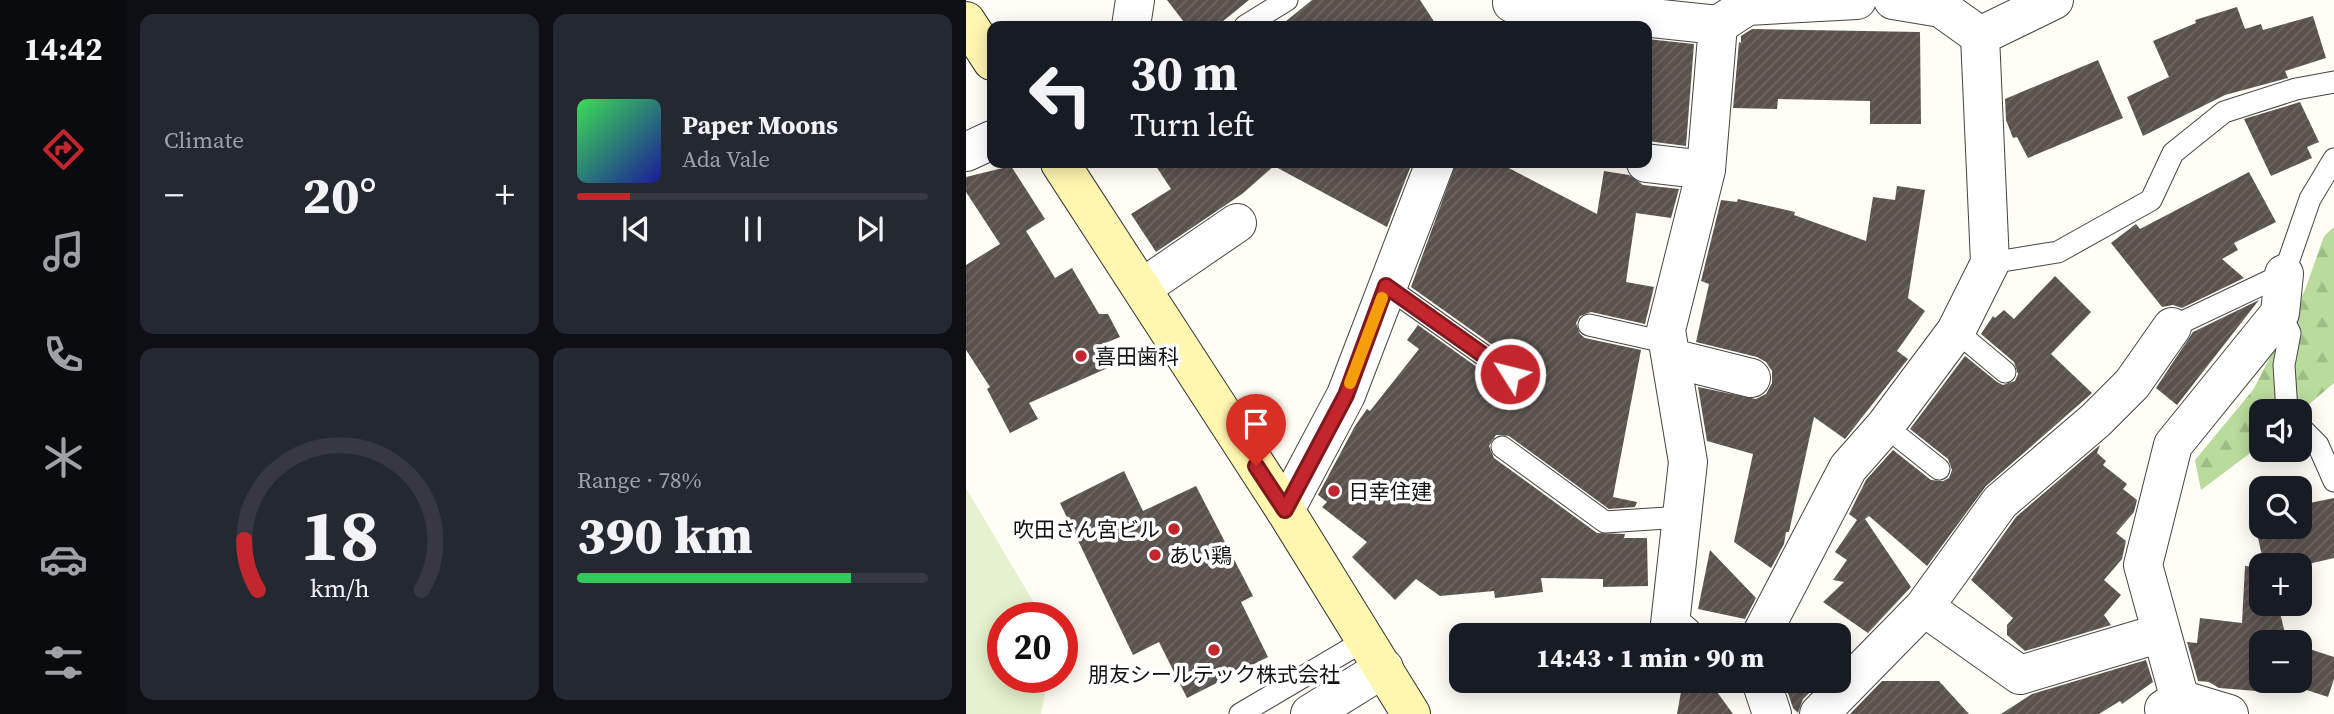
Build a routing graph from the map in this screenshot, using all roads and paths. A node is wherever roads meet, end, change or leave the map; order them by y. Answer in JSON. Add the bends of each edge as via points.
{"nodes":[{"id":1,"x":1135,"y":0,"type":"edge"},
{"id":2,"x":1287,"y":0,"type":"edge"},
{"id":3,"x":1857,"y":0,"type":"edge"},
{"id":4,"x":1893,"y":0,"type":"edge"},
{"id":5,"x":2054,"y":0,"type":"edge"},
{"id":6,"x":1509,"y":10,"type":"edge"},
{"id":7,"x":966,"y":21,"type":"edge"},
{"id":8,"x":1132,"y":21,"type":"edge"},
{"id":9,"x":1253,"y":21,"type":"edge"},
{"id":10,"x":1718,"y":25,"type":"junction"},
{"id":11,"x":1980,"y":36,"type":"junction"},
{"id":12,"x":987,"y":53,"type":"edge"},
{"id":13,"x":2334,"y":82,"type":"edge"},
{"id":14,"x":987,"y":142,"type":"edge"},
{"id":15,"x":966,"y":152,"type":"edge"},
{"id":16,"x":2334,"y":159,"type":"edge"},
{"id":17,"x":1652,"y":164,"type":"edge"},
{"id":18,"x":1067,"y":168,"type":"edge"},
{"id":19,"x":1433,"y":168,"type":"edge"},
{"id":20,"x":1706,"y":170,"type":"junction"},
{"id":21,"x":1237,"y":223,"type":"dead end"},
{"id":22,"x":1990,"y":263,"type":"junction"},
{"id":23,"x":2284,"y":274,"type":"junction"},
{"id":24,"x":1386,"y":286,"type":"junction"},
{"id":25,"x":1142,"y":288,"type":"junction"},
{"id":26,"x":2280,"y":313,"type":"junction"},
{"id":27,"x":1589,"y":325,"type":"dead end"},
{"id":28,"x":2172,"y":327,"type":"joint"},
{"id":29,"x":1956,"y":331,"type":"junction"},
{"id":30,"x":1670,"y":351,"type":"junction"},
{"id":31,"x":2005,"y":372,"type":"dead end"},
{"id":32,"x":1510,"y":374,"type":"dead end"},
{"id":33,"x":1751,"y":378,"type":"dead end"},
{"id":34,"x":2286,"y":399,"type":"edge"},
{"id":35,"x":1885,"y":426,"type":"junction"},
{"id":36,"x":2312,"y":439,"type":"edge"},
{"id":37,"x":1502,"y":447,"type":"dead end"},
{"id":38,"x":1938,"y":469,"type":"dead end"},
{"id":39,"x":2334,"y":481,"type":"edge"},
{"id":40,"x":1285,"y":510,"type":"junction"},
{"id":41,"x":1682,"y":517,"type":"junction"},
{"id":42,"x":1924,"y":607,"type":"junction"},
{"id":43,"x":1670,"y":623,"type":"edge"},
{"id":44,"x":1768,"y":623,"type":"edge"},
{"id":45,"x":2161,"y":633,"type":"junction"},
{"id":46,"x":1376,"y":654,"type":"junction"},
{"id":47,"x":1765,"y":693,"type":"edge"},
{"id":48,"x":2173,"y":709,"type":"edge"},
{"id":49,"x":1240,"y":714,"type":"edge"},
{"id":50,"x":1310,"y":714,"type":"edge"},
{"id":51,"x":1411,"y":714,"type":"edge"},
{"id":52,"x":1772,"y":714,"type":"edge"},
{"id":53,"x":1819,"y":714,"type":"edge"},
{"id":54,"x":2229,"y":714,"type":"edge"}],
"edges":[{"from":1,"to":8,"type":"street"},
{"from":2,"to":9,"type":"lane"},
{"from":3,"to":10,"type":"street","via":[[1747,6]]},
{"from":4,"to":11,"type":"street","via":[[1941,8]]},
{"from":5,"to":11,"type":"street"},
{"from":6,"to":10,"type":"street"},
{"from":7,"to":12,"type":"street"},
{"from":10,"to":20,"type":"street"},
{"from":11,"to":22,"type":"street"},
{"from":13,"to":22,"type":"lane","via":[[2224,112],[2174,153],[2151,200],[2058,252]]},
{"from":14,"to":15,"type":"street"},
{"from":16,"to":23,"type":"lane","via":[[2310,199]]},
{"from":17,"to":20,"type":"street"},
{"from":18,"to":25,"type":"street"},
{"from":19,"to":24,"type":"street"},
{"from":20,"to":30,"type":"street","via":[[1666,330]]},
{"from":21,"to":25,"type":"street"},
{"from":22,"to":29,"type":"street"},
{"from":23,"to":26,"type":"street"},
{"from":23,"to":28,"type":"lane"},
{"from":24,"to":32,"type":"lane"},
{"from":24,"to":40,"type":"street","via":[[1346,395]]},
{"from":25,"to":40,"type":"street"},
{"from":26,"to":34,"type":"lane","via":[[2290,333],[2284,365]]},
{"from":26,"to":45,"type":"street","via":[[2173,445],[2143,565]]},
{"from":27,"to":30,"type":"lane"},
{"from":28,"to":42,"type":"street","via":[[2132,384],[2000,502]]},
{"from":29,"to":31,"type":"lane"},
{"from":29,"to":35,"type":"street"},
{"from":30,"to":33,"type":"street"},
{"from":30,"to":41,"type":"street","via":[[1688,462]]},
{"from":35,"to":38,"type":"lane"},
{"from":35,"to":44,"type":"street","via":[[1848,468]]},
{"from":36,"to":39,"type":"lane"},
{"from":37,"to":41,"type":"lane","via":[[1605,522]]},
{"from":40,"to":46,"type":"street"},
{"from":41,"to":43,"type":"street"},
{"from":42,"to":45,"type":"street","via":[[2020,676]]},
{"from":42,"to":53,"type":"street"},
{"from":45,"to":48,"type":"street"},
{"from":46,"to":49,"type":"lane"},
{"from":46,"to":50,"type":"street"},
{"from":46,"to":51,"type":"street"},
{"from":47,"to":52,"type":"street"},
{"from":48,"to":54,"type":"street"}]}
